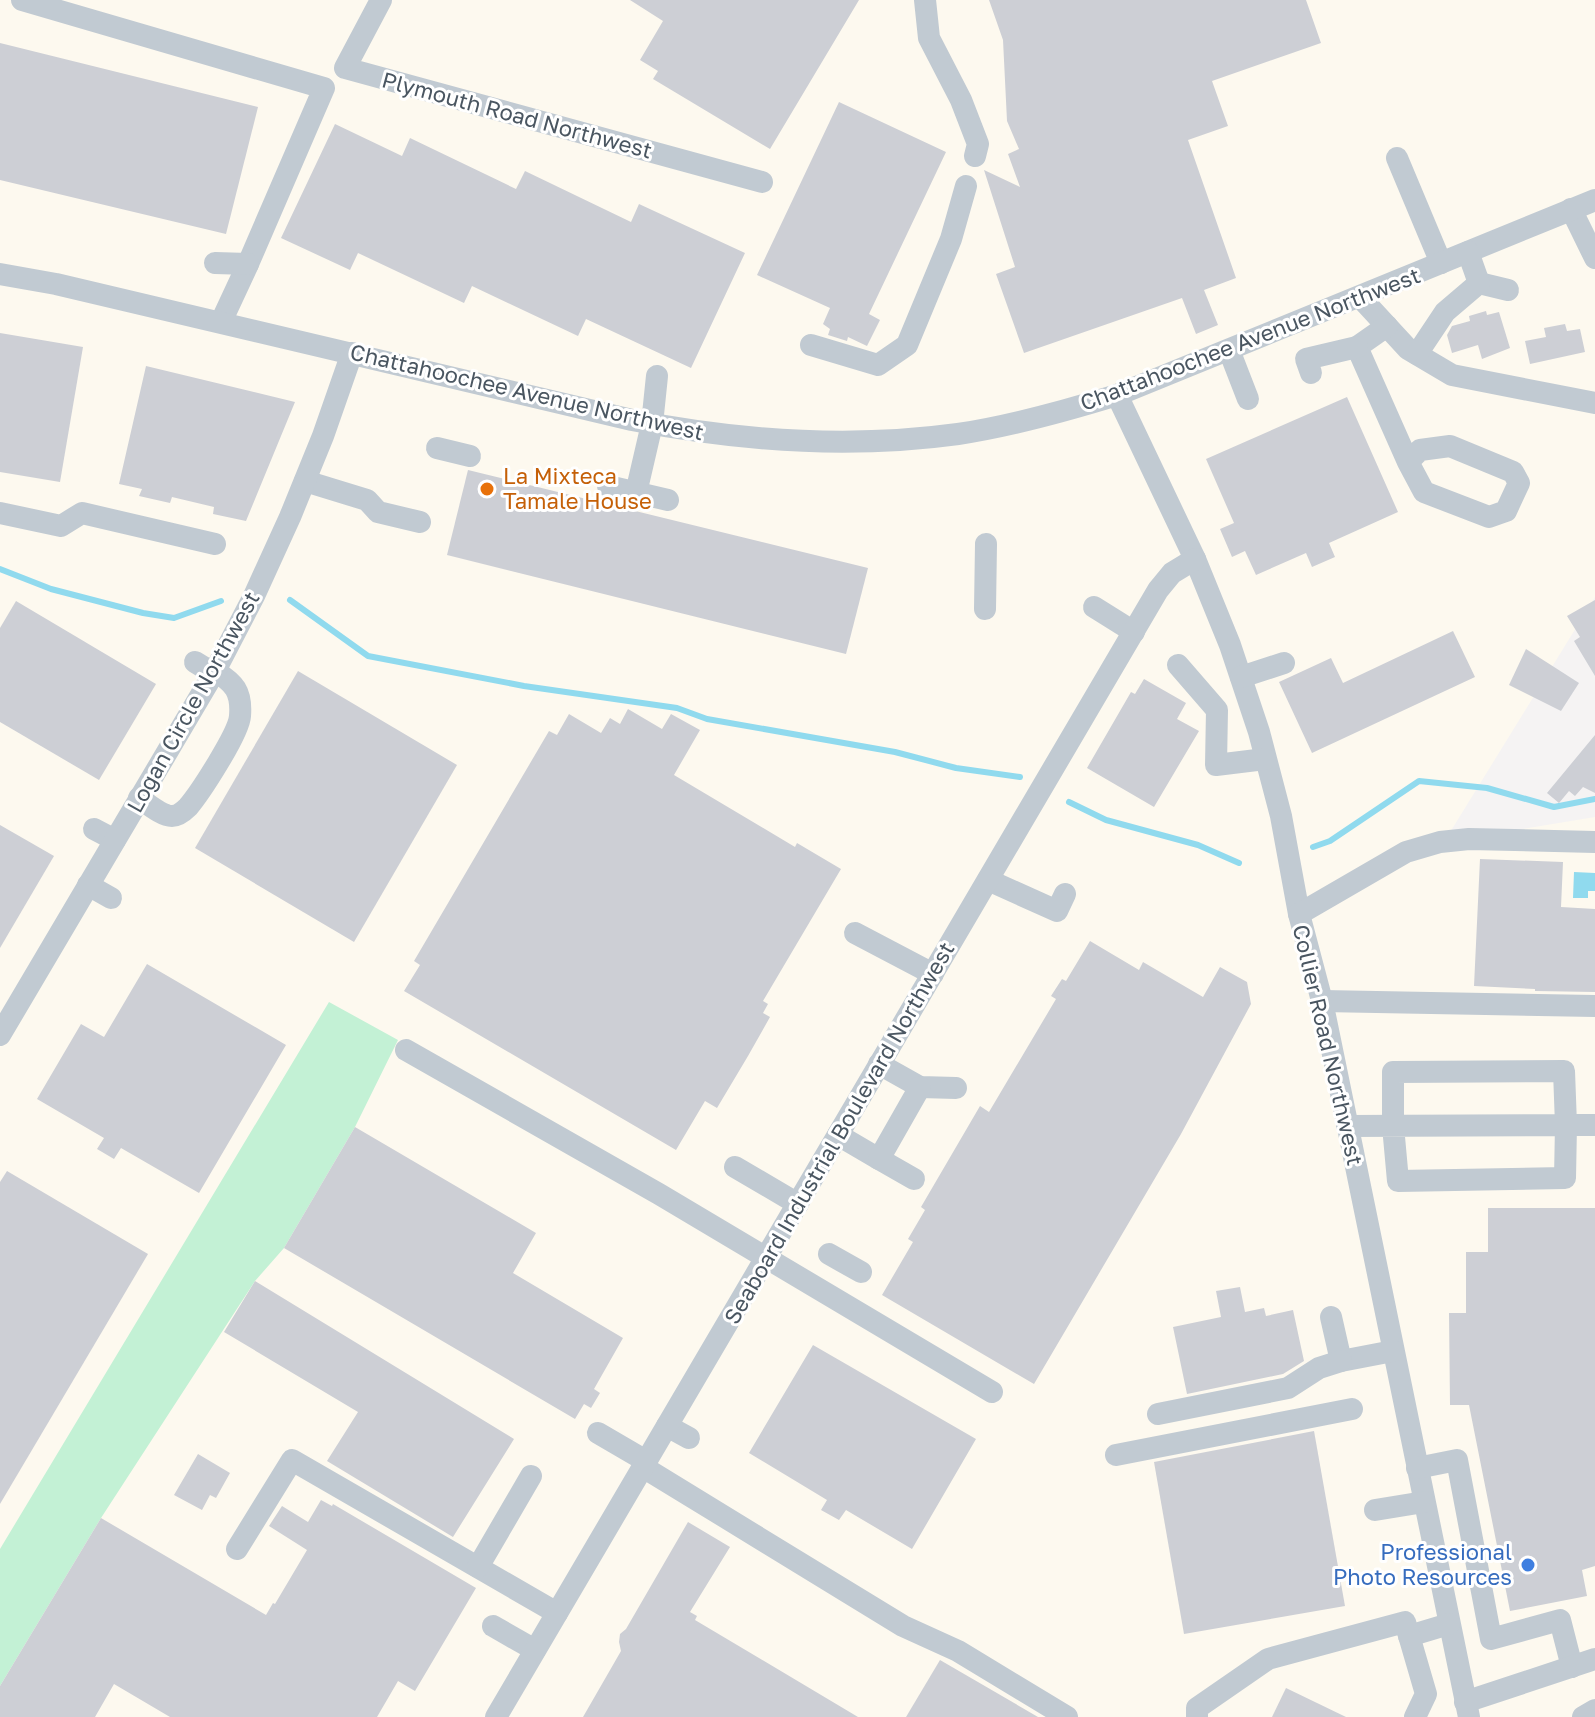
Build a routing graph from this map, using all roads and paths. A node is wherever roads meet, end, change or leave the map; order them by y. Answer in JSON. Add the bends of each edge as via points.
{"nodes":[{"id":1,"x":22,"y":0,"type":"edge"},
{"id":2,"x":381,"y":0,"type":"edge"},
{"id":3,"x":925,"y":0,"type":"edge"},
{"id":4,"x":345,"y":68,"type":"junction"},
{"id":5,"x":324,"y":88,"type":"junction"},
{"id":6,"x":975,"y":156,"type":"dead end"},
{"id":7,"x":1397,"y":158,"type":"dead end"},
{"id":8,"x":762,"y":182,"type":"dead end"},
{"id":9,"x":966,"y":186,"type":"dead end"},
{"id":10,"x":1595,"y":200,"type":"edge"},
{"id":11,"x":1571,"y":209,"type":"junction"},
{"id":12,"x":1468,"y":252,"type":"junction"},
{"id":13,"x":1595,"y":258,"type":"edge"},
{"id":14,"x":215,"y":263,"type":"dead end"},
{"id":15,"x":1441,"y":263,"type":"junction"},
{"id":16,"x":248,"y":264,"type":"junction"},
{"id":17,"x":0,"y":274,"type":"edge"},
{"id":18,"x":1479,"y":283,"type":"junction"},
{"id":19,"x":1508,"y":290,"type":"dead end"},
{"id":20,"x":1360,"y":297,"type":"junction"},
{"id":21,"x":221,"y":322,"type":"junction"},
{"id":22,"x":1387,"y":326,"type":"junction"},
{"id":23,"x":811,"y":345,"type":"dead end"},
{"id":24,"x":1357,"y":347,"type":"junction"},
{"id":25,"x":1229,"y":350,"type":"junction"},
{"id":26,"x":352,"y":353,"type":"junction"},
{"id":27,"x":1417,"y":354,"type":"junction"},
{"id":28,"x":1311,"y":373,"type":"dead end"},
{"id":29,"x":657,"y":376,"type":"dead end"},
{"id":30,"x":1117,"y":395,"type":"junction"},
{"id":31,"x":1248,"y":399,"type":"dead end"},
{"id":32,"x":1595,"y":403,"type":"edge"},
{"id":33,"x":652,"y":424,"type":"junction"},
{"id":34,"x":437,"y":448,"type":"dead end"},
{"id":35,"x":470,"y":456,"type":"dead end"},
{"id":36,"x":1408,"y":462,"type":"junction"},
{"id":37,"x":305,"y":481,"type":"junction"},
{"id":38,"x":608,"y":486,"type":"dead end"},
{"id":39,"x":636,"y":493,"type":"junction"},
{"id":40,"x":668,"y":500,"type":"dead end"},
{"id":41,"x":0,"y":513,"type":"edge"},
{"id":42,"x":420,"y":522,"type":"dead end"},
{"id":43,"x":215,"y":544,"type":"dead end"},
{"id":44,"x":986,"y":544,"type":"dead end"},
{"id":45,"x":1195,"y":559,"type":"junction"},
{"id":46,"x":1094,"y":607,"type":"dead end"},
{"id":47,"x":985,"y":609,"type":"dead end"},
{"id":48,"x":1134,"y":632,"type":"junction"},
{"id":49,"x":1284,"y":663,"type":"dead end"},
{"id":50,"x":1178,"y":665,"type":"dead end"},
{"id":51,"x":208,"y":669,"type":"junction"},
{"id":52,"x":1241,"y":677,"type":"junction"},
{"id":53,"x":1265,"y":759,"type":"junction"},
{"id":54,"x":139,"y":798,"type":"junction"},
{"id":55,"x":94,"y":829,"type":"dead end"},
{"id":56,"x":115,"y":840,"type":"junction"},
{"id":57,"x":1595,"y":842,"type":"edge"},
{"id":58,"x":988,"y":880,"type":"junction"},
{"id":59,"x":88,"y":885,"type":"junction"},
{"id":60,"x":1065,"y":894,"type":"dead end"},
{"id":61,"x":111,"y":898,"type":"dead end"},
{"id":62,"x":1299,"y":914,"type":"junction"},
{"id":63,"x":855,"y":933,"type":"dead end"},
{"id":64,"x":933,"y":974,"type":"junction"},
{"id":65,"x":1322,"y":1001,"type":"junction"},
{"id":66,"x":1595,"y":1006,"type":"edge"},
{"id":67,"x":0,"y":1035,"type":"edge"},
{"id":68,"x":406,"y":1050,"type":"dead end"},
{"id":69,"x":879,"y":1064,"type":"junction"},
{"id":70,"x":920,"y":1087,"type":"junction"},
{"id":71,"x":956,"y":1088,"type":"dead end"},
{"id":72,"x":1566,"y":1125,"type":"junction"},
{"id":73,"x":1595,"y":1125,"type":"edge"},
{"id":74,"x":1347,"y":1126,"type":"junction"},
{"id":75,"x":1393,"y":1126,"type":"junction"},
{"id":76,"x":838,"y":1135,"type":"junction"},
{"id":77,"x":879,"y":1159,"type":"junction"},
{"id":78,"x":735,"y":1167,"type":"dead end"},
{"id":79,"x":914,"y":1179,"type":"dead end"},
{"id":80,"x":798,"y":1204,"type":"junction"},
{"id":81,"x":829,"y":1254,"type":"dead end"},
{"id":82,"x":765,"y":1259,"type":"junction"},
{"id":83,"x":861,"y":1272,"type":"dead end"},
{"id":84,"x":1331,"y":1317,"type":"dead end"},
{"id":85,"x":1393,"y":1351,"type":"junction"},
{"id":86,"x":1341,"y":1361,"type":"junction"},
{"id":87,"x":992,"y":1392,"type":"dead end"},
{"id":88,"x":1352,"y":1409,"type":"dead end"},
{"id":89,"x":1158,"y":1414,"type":"dead end"},
{"id":90,"x":667,"y":1426,"type":"junction"},
{"id":91,"x":598,"y":1433,"type":"dead end"},
{"id":92,"x":689,"y":1438,"type":"dead end"},
{"id":93,"x":1116,"y":1455,"type":"dead end"},
{"id":94,"x":644,"y":1464,"type":"junction"},
{"id":95,"x":1417,"y":1468,"type":"junction"},
{"id":96,"x":531,"y":1476,"type":"dead end"},
{"id":97,"x":1424,"y":1502,"type":"junction"},
{"id":98,"x":1375,"y":1510,"type":"dead end"},
{"id":99,"x":1468,"y":1518,"type":"junction"},
{"id":100,"x":1429,"y":1526,"type":"junction"},
{"id":101,"x":237,"y":1549,"type":"dead end"},
{"id":102,"x":478,"y":1567,"type":"junction"},
{"id":103,"x":1481,"y":1588,"type":"junction"},
{"id":104,"x":1443,"y":1595,"type":"junction"},
{"id":105,"x":557,"y":1613,"type":"junction"},
{"id":106,"x":1449,"y":1624,"type":"junction"},
{"id":107,"x":493,"y":1626,"type":"dead end"},
{"id":108,"x":1409,"y":1636,"type":"junction"},
{"id":109,"x":535,"y":1650,"type":"junction"},
{"id":110,"x":1595,"y":1659,"type":"edge"},
{"id":111,"x":1572,"y":1667,"type":"junction"},
{"id":112,"x":1595,"y":1710,"type":"edge"},
{"id":113,"x":1464,"y":1712,"type":"edge"},
{"id":114,"x":496,"y":1717,"type":"edge"},
{"id":115,"x":1067,"y":1717,"type":"edge"},
{"id":116,"x":1197,"y":1717,"type":"edge"},
{"id":117,"x":1415,"y":1717,"type":"edge"},
{"id":118,"x":1583,"y":1717,"type":"edge"}],
"edges":[{"from":1,"to":5,"type":"street"},
{"from":2,"to":4,"type":"street"},
{"from":3,"to":6,"type":"street","via":[[929,38],[961,100],[978,144]]},
{"from":4,"to":5,"type":"street"},
{"from":4,"to":8,"type":"street","name":"Plymouth Road Northwest"},
{"from":5,"to":16,"type":"street"},
{"from":7,"to":15,"type":"street"},
{"from":9,"to":23,"type":"street","via":[[951,239],[907,345],[878,365]]},
{"from":10,"to":11,"type":"street","name":"Chattahoochee Avenue Northwest"},
{"from":11,"to":12,"type":"street","name":"Chattahoochee Avenue Northwest"},
{"from":11,"to":13,"type":"street"},
{"from":12,"to":15,"type":"street","name":"Chattahoochee Avenue Northwest"},
{"from":12,"to":18,"type":"street"},
{"from":14,"to":16,"type":"street"},
{"from":15,"to":20,"type":"street","name":"Chattahoochee Avenue Northwest"},
{"from":16,"to":21,"type":"street"},
{"from":17,"to":21,"type":"street","name":"Chattahoochee Avenue Northwest"},
{"from":18,"to":19,"type":"street"},
{"from":18,"to":27,"type":"street","via":[[1445,312]]},
{"from":20,"to":22,"type":"street"},
{"from":20,"to":25,"type":"street","name":"Chattahoochee Avenue Northwest"},
{"from":21,"to":26,"type":"street","name":"Chattahoochee Avenue Northwest"},
{"from":22,"to":24,"type":"street"},
{"from":22,"to":27,"type":"street"},
{"from":24,"to":28,"type":"street","via":[[1306,359]]},
{"from":24,"to":36,"type":"street"},
{"from":25,"to":30,"type":"street","name":"Chattahoochee Avenue Northwest"},
{"from":25,"to":31,"type":"street"},
{"from":26,"to":33,"type":"street","name":"Chattahoochee Avenue Northwest"},
{"from":26,"to":37,"type":"street","name":"Logan Circle Northwest"},
{"from":27,"to":32,"type":"street","via":[[1452,375]]},
{"from":29,"to":33,"type":"street"},
{"from":30,"to":33,"type":"street","name":"Chattahoochee Avenue Northwest","via":[[1007,425],[901,440],[798,442]]},
{"from":30,"to":45,"type":"street","name":"Collier Road Northwest"},
{"from":33,"to":39,"type":"street"},
{"from":34,"to":35,"type":"street"},
{"from":36,"to":36,"type":"street","via":[[1424,492],[1489,517],[1506,511],[1519,483],[1513,472],[1450,446],[1420,450]]},
{"from":37,"to":42,"type":"street","via":[[367,500],[378,512]]},
{"from":37,"to":51,"type":"street","name":"Logan Circle Northwest","via":[[258,587]]},
{"from":38,"to":39,"type":"street"},
{"from":39,"to":40,"type":"street"},
{"from":41,"to":43,"type":"street","via":[[61,526],[82,513]]},
{"from":44,"to":47,"type":"street"},
{"from":45,"to":48,"type":"street","name":"Seaboard Industrial Boulevard Northwest","via":[[1172,573]]},
{"from":45,"to":52,"type":"street","name":"Collier Road Northwest"},
{"from":46,"to":48,"type":"street"},
{"from":48,"to":58,"type":"street","name":"Seaboard Industrial Boulevard Northwest"},
{"from":49,"to":52,"type":"street"},
{"from":50,"to":53,"type":"street","via":[[1217,710],[1216,765]]},
{"from":51,"to":54,"type":"street","name":"Logan Circle Northwest"},
{"from":51,"to":54,"type":"street","via":[[232,682],[240,702],[238,726],[186,809],[167,815]]},
{"from":52,"to":53,"type":"street","name":"Collier Road Northwest"},
{"from":53,"to":62,"type":"street","name":"Collier Road Northwest"},
{"from":54,"to":56,"type":"street","name":"Logan Circle Northwest"},
{"from":55,"to":56,"type":"street"},
{"from":56,"to":59,"type":"street","name":"Logan Circle Northwest"},
{"from":57,"to":62,"type":"street","via":[[1440,842],[1406,852]]},
{"from":58,"to":60,"type":"street","via":[[1057,911]]},
{"from":58,"to":64,"type":"street","name":"Seaboard Industrial Boulevard Northwest"},
{"from":59,"to":61,"type":"street"},
{"from":59,"to":67,"type":"street","name":"Logan Circle Northwest"},
{"from":62,"to":65,"type":"street","name":"Collier Road Northwest"},
{"from":63,"to":64,"type":"street"},
{"from":64,"to":69,"type":"street","name":"Seaboard Industrial Boulevard Northwest"},
{"from":65,"to":66,"type":"street"},
{"from":65,"to":74,"type":"street","name":"Collier Road Northwest"},
{"from":68,"to":82,"type":"street"},
{"from":69,"to":70,"type":"street"},
{"from":69,"to":76,"type":"street","name":"Seaboard Industrial Boulevard Northwest"},
{"from":70,"to":71,"type":"street"},
{"from":70,"to":77,"type":"street"},
{"from":72,"to":73,"type":"street"},
{"from":72,"to":75,"type":"street"},
{"from":72,"to":75,"type":"street","via":[[1565,1178],[1398,1181]]},
{"from":72,"to":75,"type":"street","via":[[1564,1071],[1393,1072]]},
{"from":74,"to":75,"type":"street"},
{"from":74,"to":85,"type":"street","name":"Collier Road Northwest"},
{"from":76,"to":77,"type":"street"},
{"from":76,"to":80,"type":"street","name":"Seaboard Industrial Boulevard Northwest"},
{"from":77,"to":79,"type":"street"},
{"from":78,"to":80,"type":"street"},
{"from":80,"to":82,"type":"street","name":"Seaboard Industrial Boulevard Northwest"},
{"from":81,"to":83,"type":"street"},
{"from":82,"to":87,"type":"street"},
{"from":82,"to":90,"type":"street","name":"Seaboard Industrial Boulevard Northwest"},
{"from":84,"to":86,"type":"street"},
{"from":85,"to":86,"type":"street"},
{"from":85,"to":95,"type":"street","name":"Collier Road Northwest"},
{"from":86,"to":89,"type":"street","via":[[1288,1388]]},
{"from":88,"to":93,"type":"street"},
{"from":90,"to":92,"type":"street"},
{"from":90,"to":94,"type":"street","name":"Seaboard Industrial Boulevard Northwest"},
{"from":91,"to":94,"type":"street"},
{"from":94,"to":105,"type":"street","name":"Seaboard Industrial Boulevard Northwest"},
{"from":94,"to":115,"type":"street","via":[[903,1626],[958,1651]]},
{"from":95,"to":97,"type":"street","name":"Collier Road Northwest"},
{"from":95,"to":99,"type":"street","via":[[1457,1460]]},
{"from":96,"to":102,"type":"street"},
{"from":97,"to":98,"type":"street"},
{"from":97,"to":100,"type":"street","name":"Collier Road Northwest"},
{"from":99,"to":100,"type":"street"},
{"from":99,"to":103,"type":"street"},
{"from":100,"to":104,"type":"street","name":"Collier Road Northwest"},
{"from":101,"to":102,"type":"street","via":[[292,1460]]},
{"from":102,"to":105,"type":"street"},
{"from":103,"to":104,"type":"street"},
{"from":103,"to":111,"type":"street","via":[[1491,1639],[1560,1620]]},
{"from":104,"to":106,"type":"street","name":"Collier Road Northwest"},
{"from":105,"to":109,"type":"street","name":"Seaboard Industrial Boulevard Northwest"},
{"from":106,"to":108,"type":"street"},
{"from":106,"to":113,"type":"street","name":"Collier Road Northwest"},
{"from":107,"to":109,"type":"street"},
{"from":108,"to":116,"type":"street","via":[[1405,1622],[1268,1659],[1197,1708]]},
{"from":108,"to":117,"type":"street","via":[[1426,1694]]},
{"from":109,"to":114,"type":"street","name":"Seaboard Industrial Boulevard Northwest"},
{"from":110,"to":111,"type":"street"},
{"from":111,"to":113,"type":"street"},
{"from":112,"to":118,"type":"street"}]}
